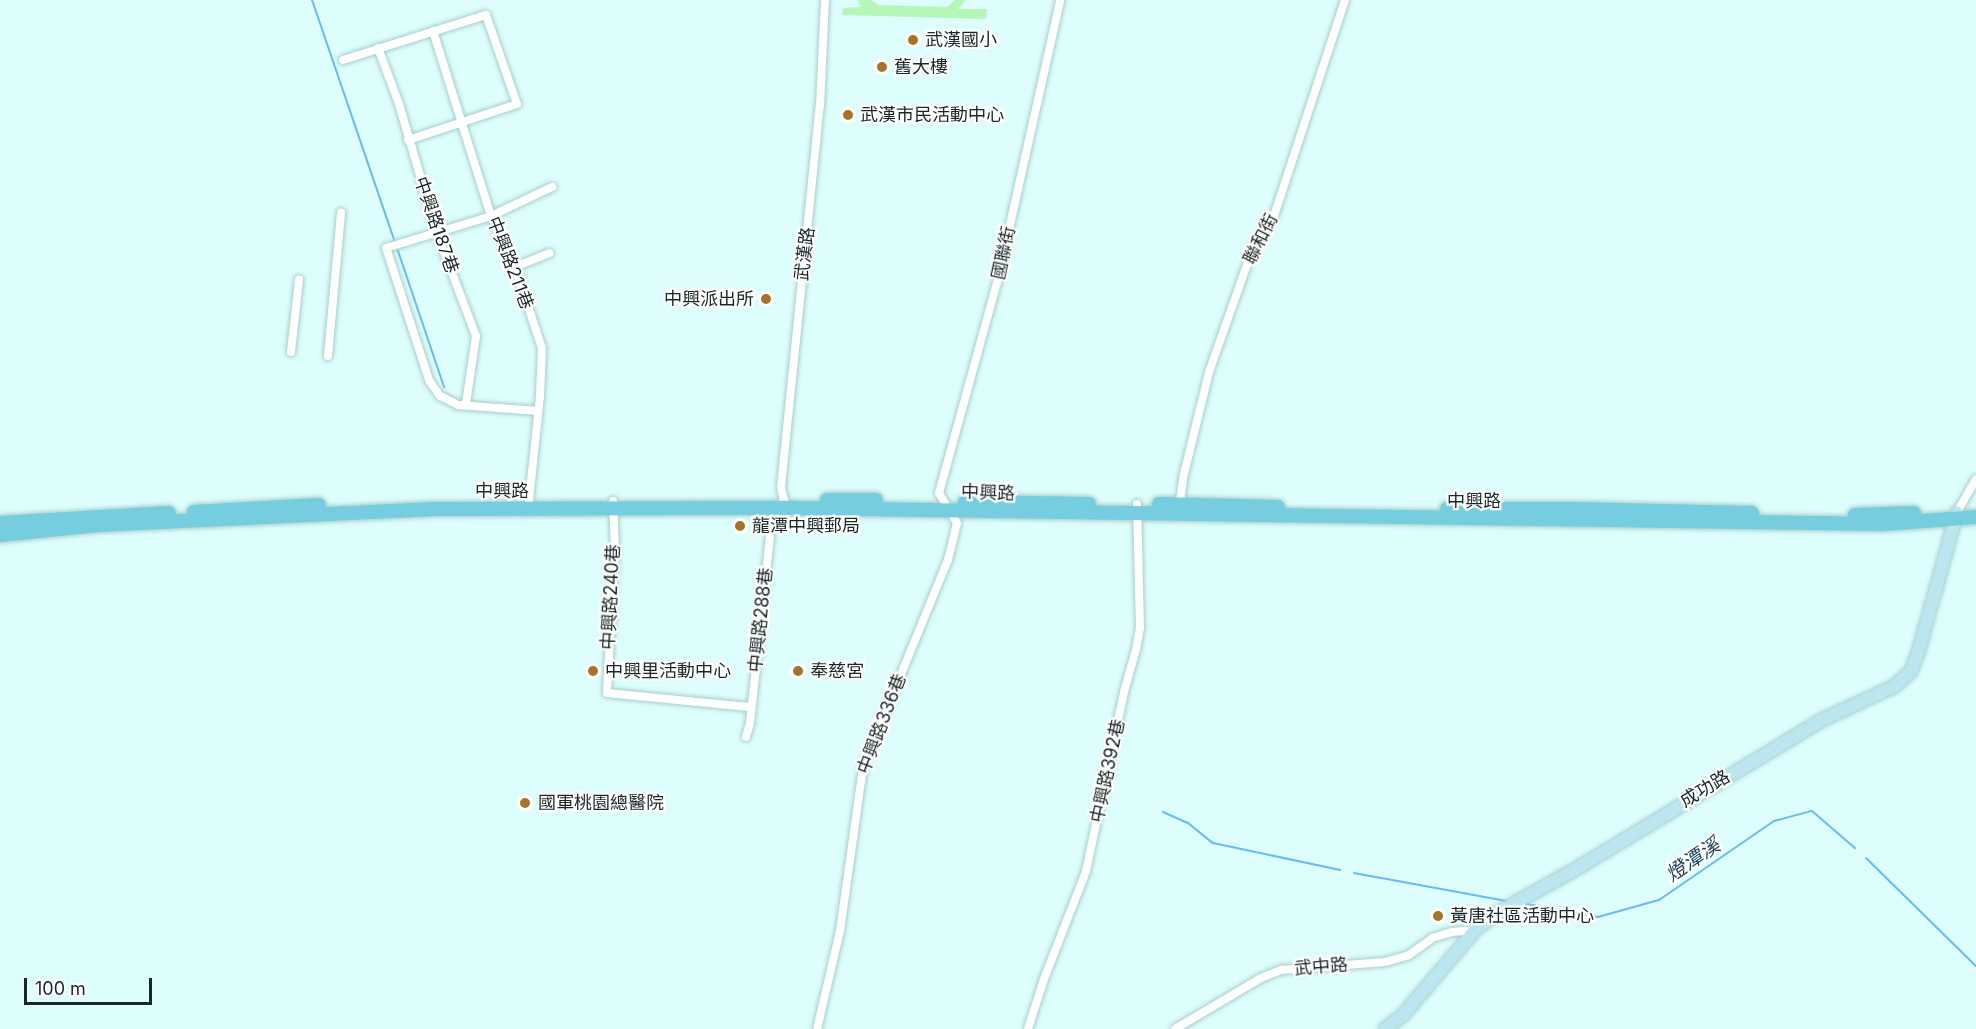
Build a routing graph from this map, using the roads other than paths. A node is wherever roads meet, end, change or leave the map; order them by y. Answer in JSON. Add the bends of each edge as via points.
{"nodes":[{"id":1,"x":825,"y":0,"type":"edge"},
{"id":2,"x":1060,"y":0,"type":"edge"},
{"id":3,"x":1344,"y":0,"type":"edge"},
{"id":4,"x":433,"y":31,"type":"junction"},
{"id":5,"x":378,"y":48,"type":"junction"},
{"id":6,"x":344,"y":60,"type":"dead end"},
{"id":7,"x":461,"y":122,"type":"junction"},
{"id":8,"x":408,"y":140,"type":"junction"},
{"id":9,"x":552,"y":187,"type":"dead end"},
{"id":10,"x":341,"y":213,"type":"dead end"},
{"id":11,"x":491,"y":216,"type":"junction"},
{"id":12,"x":437,"y":233,"type":"junction"},
{"id":13,"x":549,"y":253,"type":"dead end"},
{"id":14,"x":514,"y":267,"type":"junction"},
{"id":15,"x":299,"y":279,"type":"dead end"},
{"id":16,"x":291,"y":352,"type":"dead end"},
{"id":17,"x":328,"y":356,"type":"dead end"},
{"id":18,"x":466,"y":404,"type":"junction"},
{"id":19,"x":538,"y":411,"type":"junction"},
{"id":20,"x":1976,"y":479,"type":"edge"},
{"id":21,"x":529,"y":501,"type":"junction"},
{"id":22,"x":613,"y":505,"type":"junction"},
{"id":23,"x":781,"y":505,"type":"junction"},
{"id":24,"x":946,"y":506,"type":"junction"},
{"id":25,"x":1137,"y":509,"type":"junction"},
{"id":26,"x":1179,"y":509,"type":"junction"},
{"id":27,"x":1976,"y":510,"type":"edge"},
{"id":28,"x":1956,"y":516,"type":"junction"},
{"id":29,"x":1976,"y":518,"type":"edge"},
{"id":30,"x":0,"y":523,"type":"edge"},
{"id":31,"x":0,"y":535,"type":"edge"},
{"id":32,"x":751,"y":707,"type":"junction"},
{"id":33,"x":746,"y":737,"type":"dead end"},
{"id":34,"x":1475,"y":930,"type":"junction"},
{"id":35,"x":817,"y":1029,"type":"edge"},
{"id":36,"x":1028,"y":1029,"type":"edge"},
{"id":37,"x":1175,"y":1029,"type":"edge"},
{"id":38,"x":1385,"y":1029,"type":"edge"}],
"edges":[{"from":1,"to":23,"type":"street","name":"武漢路","via":[[820,106]]},
{"from":2,"to":24,"type":"street","name":"國聯街","via":[[997,283],[939,493]]},
{"from":3,"to":26,"type":"street","name":"聯和街","via":[[1274,216],[1254,245],[1209,372]]},
{"from":4,"to":5,"type":"street"},
{"from":4,"to":7,"type":"street","name":"中興路211巷"},
{"from":4,"to":7,"type":"street","via":[[486,15],[517,104]]},
{"from":5,"to":6,"type":"street"},
{"from":5,"to":8,"type":"street","name":"中興路187巷"},
{"from":7,"to":8,"type":"street"},
{"from":7,"to":11,"type":"street","name":"中興路211巷"},
{"from":8,"to":12,"type":"street","name":"中興路187巷"},
{"from":9,"to":11,"type":"street"},
{"from":10,"to":17,"type":"street"},
{"from":11,"to":12,"type":"street"},
{"from":11,"to":14,"type":"street","name":"中興路211巷"},
{"from":12,"to":18,"type":"street","name":"中興路187巷","via":[[476,336]]},
{"from":12,"to":18,"type":"street","via":[[392,246],[429,380],[440,396],[458,405]]},
{"from":13,"to":14,"type":"street"},
{"from":14,"to":19,"type":"street","name":"中興路211巷","via":[[542,348]]},
{"from":15,"to":16,"type":"street"},
{"from":18,"to":19,"type":"street"},
{"from":19,"to":21,"type":"street","name":"中興路211巷"},
{"from":20,"to":28,"type":"street"},
{"from":21,"to":22,"type":"main road","name":"中興路"},
{"from":21,"to":30,"type":"main road","name":"中興路","via":[[329,505]]},
{"from":22,"to":23,"type":"main road","name":"中興路"},
{"from":22,"to":31,"type":"main road","name":"中興路","via":[[338,513],[97,525]]},
{"from":22,"to":32,"type":"street","name":"中興路240巷","via":[[615,548],[607,693]]},
{"from":23,"to":24,"type":"main road","name":"中興路"},
{"from":23,"to":32,"type":"street","name":"中興路288巷","via":[[772,518]]},
{"from":24,"to":25,"type":"main road","name":"中興路"},
{"from":24,"to":35,"type":"street","name":"中興路336巷","via":[[957,523],[948,560],[863,767],[840,931]]},
{"from":25,"to":26,"type":"main road","name":"中興路"},
{"from":25,"to":36,"type":"street","name":"中興路392巷","via":[[1140,628],[1136,650],[1086,872]]},
{"from":26,"to":28,"type":"main road","name":"中興路","via":[[1572,508]]},
{"from":27,"to":28,"type":"main road","name":"中興路"},
{"from":28,"to":29,"type":"main road","name":"中興路"},
{"from":28,"to":34,"type":"street","name":"成功路","via":[[1918,653],[1911,671],[1895,686],[1820,721],[1497,913]]},
{"from":32,"to":33,"type":"street","name":"中興路288巷"},
{"from":34,"to":37,"type":"street","name":"武中路","via":[[1432,938],[1409,955],[1386,962],[1281,970]]},
{"from":34,"to":38,"type":"street","name":"成功路","via":[[1403,1015]]}]}
